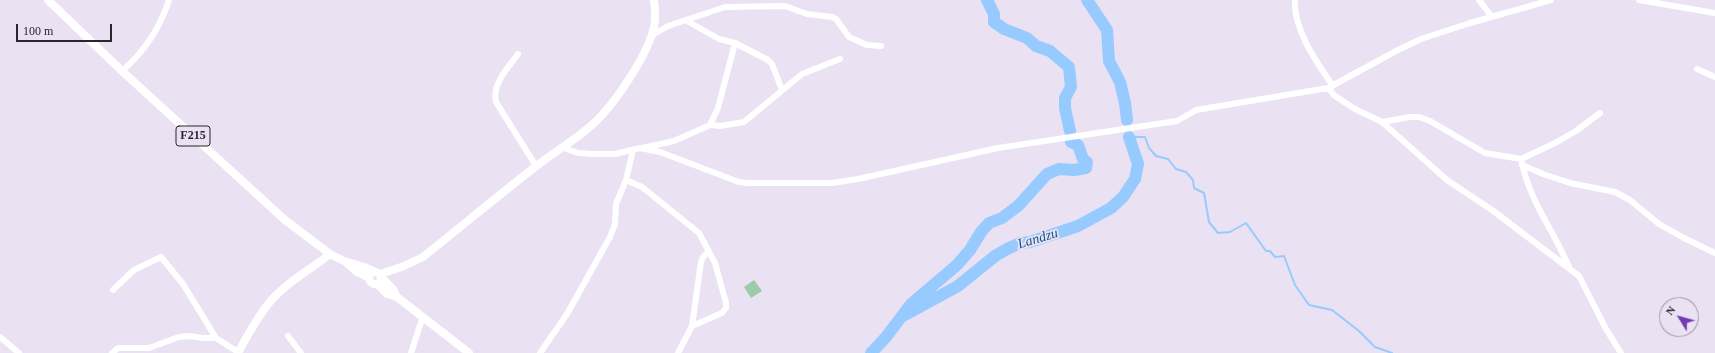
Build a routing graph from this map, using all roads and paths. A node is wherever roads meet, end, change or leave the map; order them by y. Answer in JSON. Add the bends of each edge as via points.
{"nodes":[{"id":1,"x":48,"y":0,"type":"edge"},
{"id":2,"x":169,"y":0,"type":"edge"},
{"id":3,"x":654,"y":0,"type":"edge"},
{"id":4,"x":725,"y":0,"type":"edge"},
{"id":5,"x":1295,"y":0,"type":"edge"},
{"id":6,"x":1479,"y":0,"type":"edge"},
{"id":7,"x":1551,"y":0,"type":"edge"},
{"id":8,"x":1639,"y":0,"type":"edge"},
{"id":9,"x":726,"y":8,"type":"junction"},
{"id":10,"x":1715,"y":13,"type":"edge"},
{"id":11,"x":1492,"y":17,"type":"junction"},
{"id":12,"x":687,"y":21,"type":"junction"},
{"id":13,"x":651,"y":36,"type":"junction"},
{"id":14,"x":735,"y":42,"type":"junction"},
{"id":15,"x":881,"y":46,"type":"dead end"},
{"id":16,"x":518,"y":54,"type":"dead end"},
{"id":17,"x":840,"y":59,"type":"dead end"},
{"id":18,"x":1697,"y":69,"type":"dead end"},
{"id":19,"x":122,"y":71,"type":"junction"},
{"id":20,"x":1715,"y":77,"type":"edge"},
{"id":21,"x":1330,"y":87,"type":"junction"},
{"id":22,"x":782,"y":90,"type":"junction"},
{"id":23,"x":1600,"y":113,"type":"dead end"},
{"id":24,"x":1382,"y":122,"type":"junction"},
{"id":25,"x":710,"y":125,"type":"junction"},
{"id":26,"x":561,"y":147,"type":"junction"},
{"id":27,"x":640,"y":148,"type":"junction"},
{"id":28,"x":634,"y":150,"type":"junction"},
{"id":29,"x":1522,"y":162,"type":"junction"},
{"id":30,"x":536,"y":166,"type":"junction"},
{"id":31,"x":626,"y":180,"type":"junction"},
{"id":32,"x":708,"y":252,"type":"junction"},
{"id":33,"x":1715,"y":253,"type":"edge"},
{"id":34,"x":330,"y":254,"type":"junction"},
{"id":35,"x":1570,"y":268,"type":"junction"},
{"id":36,"x":376,"y":277,"type":"junction"},
{"id":37,"x":113,"y":290,"type":"dead end"},
{"id":38,"x":423,"y":316,"type":"junction"},
{"id":39,"x":692,"y":326,"type":"junction"},
{"id":40,"x":288,"y":336,"type":"dead end"},
{"id":41,"x":0,"y":337,"type":"edge"},
{"id":42,"x":216,"y":338,"type":"junction"},
{"id":43,"x":20,"y":353,"type":"edge"},
{"id":44,"x":112,"y":353,"type":"edge"},
{"id":45,"x":238,"y":353,"type":"edge"},
{"id":46,"x":301,"y":353,"type":"edge"},
{"id":47,"x":411,"y":353,"type":"edge"},
{"id":48,"x":469,"y":353,"type":"edge"},
{"id":49,"x":540,"y":353,"type":"edge"},
{"id":50,"x":678,"y":353,"type":"edge"},
{"id":51,"x":1621,"y":353,"type":"edge"}],
"edges":[{"from":1,"to":19,"type":"main road","number":"F215"},
{"from":2,"to":19,"type":"street","via":[[164,15],[142,52]]},
{"from":3,"to":13,"type":"main road","via":[[655,26]]},
{"from":4,"to":9,"type":"street"},
{"from":5,"to":21,"type":"street","via":[[1295,17]]},
{"from":6,"to":11,"type":"street"},
{"from":7,"to":11,"type":"street"},
{"from":8,"to":10,"type":"street"},
{"from":9,"to":12,"type":"street"},
{"from":9,"to":15,"type":"street","via":[[785,6],[807,14],[832,17],[856,41]]},
{"from":11,"to":21,"type":"street","via":[[1421,39]]},
{"from":12,"to":13,"type":"street","via":[[668,26]]},
{"from":12,"to":14,"type":"street","via":[[719,39]]},
{"from":13,"to":26,"type":"main road","via":[[623,88],[607,110],[592,125]]},
{"from":14,"to":22,"type":"street","via":[[772,64]]},
{"from":14,"to":25,"type":"street","via":[[718,108]]},
{"from":16,"to":30,"type":"street","via":[[499,81],[495,97]]},
{"from":17,"to":22,"type":"street","via":[[802,74]]},
{"from":18,"to":20,"type":"street"},
{"from":19,"to":34,"type":"main road","number":"F215","via":[[285,220]]},
{"from":21,"to":24,"type":"street","via":[[1335,96]]},
{"from":21,"to":27,"type":"street","via":[[1200,110],[1177,121],[998,148],[892,172],[832,182],[739,182],[660,152]]},
{"from":22,"to":25,"type":"street","via":[[744,122]]},
{"from":23,"to":29,"type":"street"},
{"from":24,"to":29,"type":"street","via":[[1419,117],[1484,153]]},
{"from":24,"to":35,"type":"street","via":[[1447,180]]},
{"from":25,"to":27,"type":"street","via":[[674,141]]},
{"from":26,"to":28,"type":"street","via":[[578,153],[592,154],[615,154]]},
{"from":26,"to":30,"type":"main road"},
{"from":27,"to":28,"type":"street"},
{"from":28,"to":31,"type":"street"},
{"from":29,"to":33,"type":"street","via":[[1543,174],[1570,183],[1615,192],[1630,200],[1659,224]]},
{"from":29,"to":35,"type":"street","via":[[1535,203]]},
{"from":30,"to":36,"type":"main road","via":[[423,257]]},
{"from":31,"to":32,"type":"street","via":[[642,187],[690,225],[702,237]]},
{"from":31,"to":49,"type":"street","via":[[616,204],[615,224],[610,238],[574,303]]},
{"from":32,"to":39,"type":"street","via":[[701,262]]},
{"from":32,"to":39,"type":"street","via":[[715,263],[726,308],[722,313]]},
{"from":34,"to":36,"type":"main road","number":"F215","via":[[346,262],[357,272]]},
{"from":34,"to":45,"type":"main road","via":[[270,302]]},
{"from":35,"to":51,"type":"street","via":[[1583,282]]},
{"from":36,"to":38,"type":"main road","number":"F215","via":[[387,294],[397,297]]},
{"from":37,"to":42,"type":"street","via":[[134,270],[161,257],[183,284]]},
{"from":38,"to":47,"type":"street"},
{"from":38,"to":48,"type":"main road","number":"F215"},
{"from":39,"to":50,"type":"street"},
{"from":40,"to":46,"type":"street"},
{"from":41,"to":43,"type":"street"},
{"from":42,"to":44,"type":"street","via":[[179,337],[149,348],[122,348]]},
{"from":42,"to":45,"type":"street"}]}
